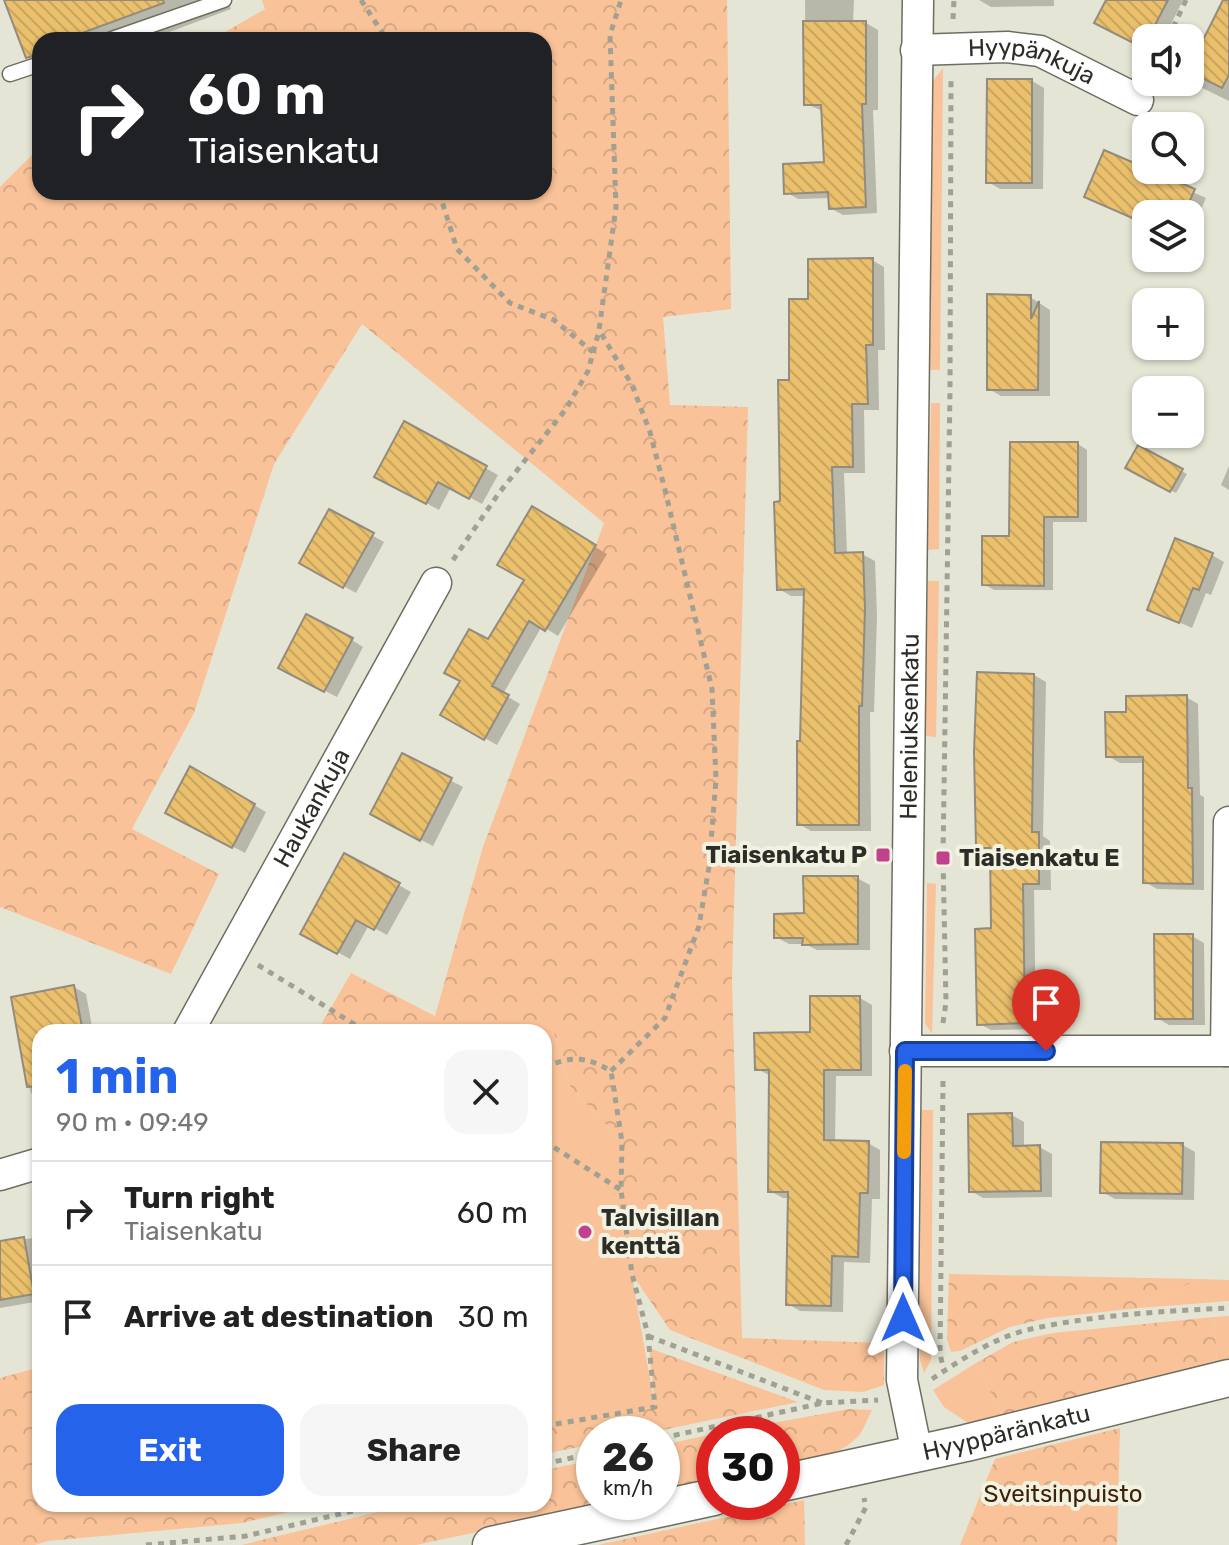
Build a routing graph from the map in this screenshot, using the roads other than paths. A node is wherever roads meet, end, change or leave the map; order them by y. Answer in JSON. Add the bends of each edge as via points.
{"nodes":[{"id":1,"x":224,"y":0,"type":"edge"},
{"id":2,"x":918,"y":0,"type":"edge"},
{"id":3,"x":132,"y":32,"type":"edge"},
{"id":4,"x":916,"y":50,"type":"junction"},
{"id":5,"x":32,"y":67,"type":"edge"},
{"id":6,"x":10,"y":74,"type":"dead end"},
{"id":7,"x":1138,"y":100,"type":"dead end"},
{"id":8,"x":436,"y":583,"type":"road end"},
{"id":9,"x":1229,"y":822,"type":"edge"},
{"id":10,"x":192,"y":1024,"type":"edge"},
{"id":11,"x":905,"y":1051,"type":"junction"},
{"id":12,"x":1228,"y":1051,"type":"edge"},
{"id":13,"x":32,"y":1165,"type":"edge"},
{"id":14,"x":0,"y":1175,"type":"edge"},
{"id":15,"x":1229,"y":1378,"type":"edge"},
{"id":16,"x":917,"y":1453,"type":"junction"},
{"id":17,"x":800,"y":1479,"type":"edge"},
{"id":18,"x":696,"y":1501,"type":"edge"},
{"id":19,"x":491,"y":1545,"type":"edge"}],
"edges":[{"from":1,"to":3,"type":"lane"},
{"from":2,"to":4,"type":"street","name":"Heleniuksenkatu"},
{"from":4,"to":7,"type":"street","name":"Hyypänkuja","via":[[1040,51]]},
{"from":4,"to":11,"type":"street","name":"Heleniuksenkatu"},
{"from":5,"to":6,"type":"lane"},
{"from":8,"to":10,"type":"street","name":"Haukankuja"},
{"from":9,"to":12,"type":"street"},
{"from":11,"to":12,"type":"street"},
{"from":11,"to":16,"type":"street","name":"Heleniuksenkatu","via":[[904,1392]]},
{"from":13,"to":14,"type":"street"},
{"from":15,"to":16,"type":"street","name":"Hyyppäränkatu"},
{"from":16,"to":17,"type":"street","name":"Hyyppäränkatu"},
{"from":18,"to":19,"type":"street"}]}
